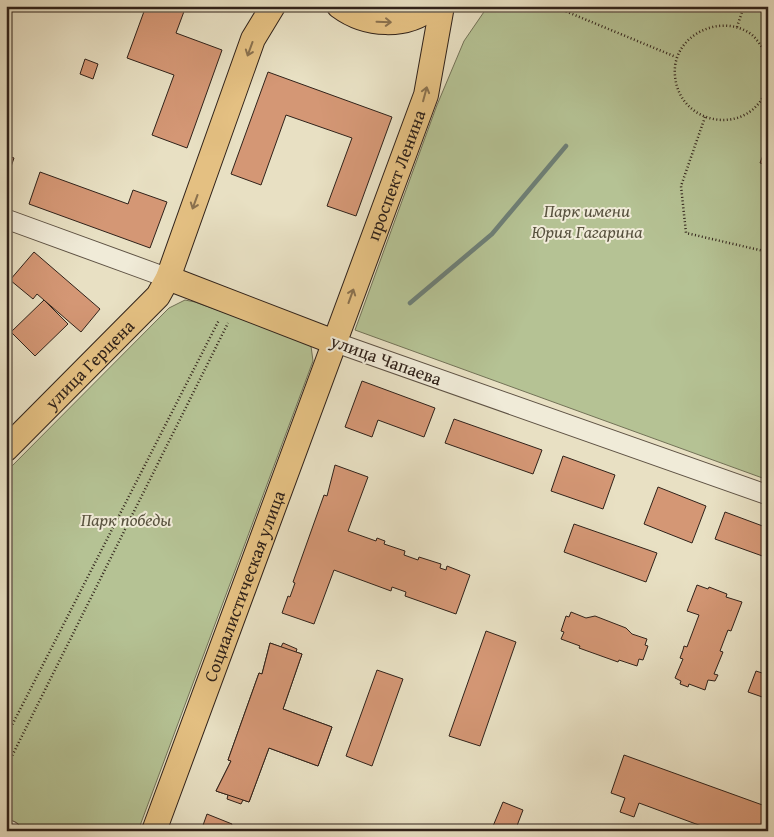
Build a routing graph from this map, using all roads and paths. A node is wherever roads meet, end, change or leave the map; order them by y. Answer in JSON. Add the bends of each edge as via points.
{"nodes":[{"id":1,"x":273,"y":6,"type":"edge"},
{"id":2,"x":339,"y":6,"type":"edge"},
{"id":3,"x":433,"y":6,"type":"edge"},
{"id":4,"x":442,"y":6,"type":"edge"},
{"id":5,"x":553,"y":6,"type":"edge"},
{"id":6,"x":744,"y":6,"type":"edge"},
{"id":7,"x":737,"y":27,"type":"junction"},
{"id":8,"x":677,"y":58,"type":"junction"},
{"id":9,"x":768,"y":60,"type":"edge"},
{"id":10,"x":768,"y":84,"type":"edge"},
{"id":11,"x":705,"y":117,"type":"junction"},
{"id":12,"x":6,"y":220,"type":"edge"},
{"id":13,"x":768,"y":252,"type":"edge"},
{"id":14,"x":168,"y":278,"type":"junction"},
{"id":15,"x":219,"y":320,"type":"dead end"},
{"id":16,"x":229,"y":323,"type":"dead end"},
{"id":17,"x":334,"y":342,"type":"junction"},
{"id":18,"x":6,"y":449,"type":"edge"},
{"id":19,"x":768,"y":495,"type":"edge"},
{"id":20,"x":6,"y":737,"type":"edge"},
{"id":21,"x":6,"y":768,"type":"edge"},
{"id":22,"x":6,"y":829,"type":"edge"},
{"id":23,"x":11,"y":831,"type":"edge"},
{"id":24,"x":154,"y":831,"type":"edge"}],
"edges":[{"from":1,"to":14,"type":"main road","one_way":true,"via":[[253,40]]},
{"from":2,"to":3,"type":"main road","one_way":true,"via":[[349,14],[368,21],[389,23],[410,19]]},
{"from":17,"to":4,"type":"main road","name":"проспект Ленина","one_way":true,"via":[[426,95]]},
{"from":5,"to":8,"type":"path"},
{"from":6,"to":7,"type":"path"},
{"from":7,"to":8,"type":"path","via":[[707,27],[694,34]]},
{"from":7,"to":9,"type":"path","via":[[762,46]]},
{"from":8,"to":11,"type":"path","via":[[674,74],[677,89],[685,103]]},
{"from":10,"to":11,"type":"path","via":[[757,106],[744,115],[728,120]]},
{"from":11,"to":13,"type":"path","via":[[681,186],[686,233]]},
{"from":12,"to":14,"type":"street","name":"улица Чапаева"},
{"from":14,"to":17,"type":"main road","name":"улица Чапаева"},
{"from":14,"to":18,"type":"main road","name":"улица Герцена","via":[[158,296]]},
{"from":15,"to":20,"type":"path"},
{"from":16,"to":21,"type":"path"},
{"from":17,"to":19,"type":"street","name":"улица Чапаева"},
{"from":17,"to":24,"type":"main road","name":"Социалистическая улица"},
{"from":22,"to":23,"type":"street"}]}
